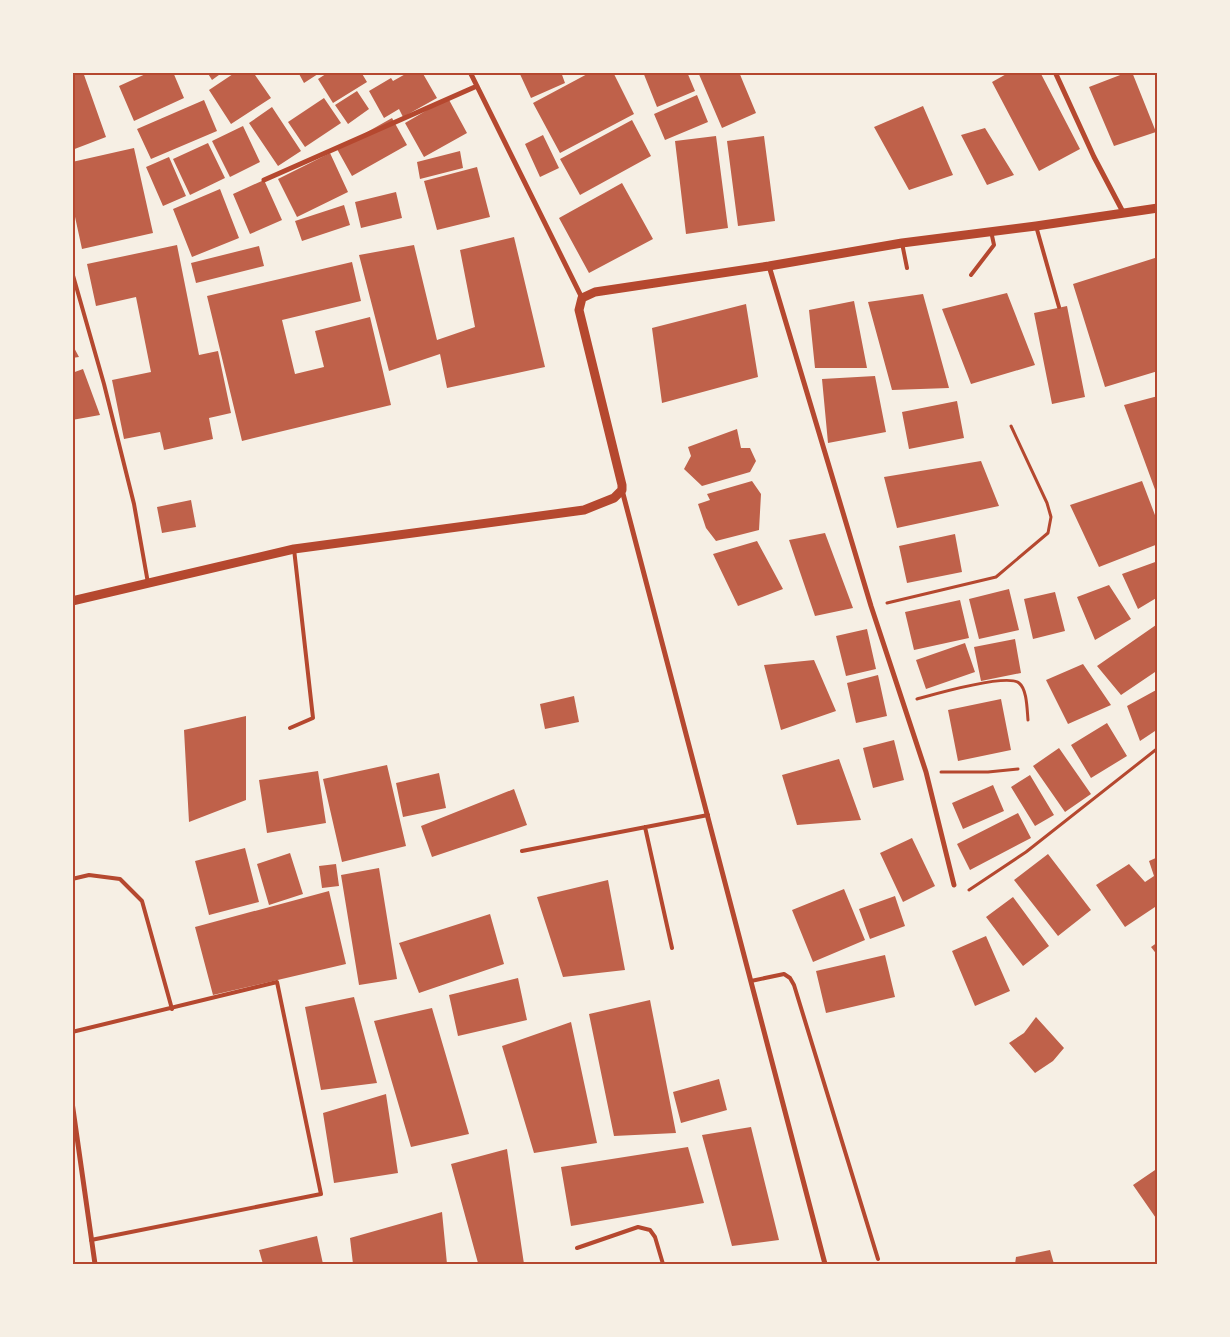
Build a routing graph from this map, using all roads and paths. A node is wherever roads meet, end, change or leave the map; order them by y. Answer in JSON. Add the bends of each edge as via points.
{"nodes":[{"id":1,"x":1055,"y":72,"type":"edge"},
{"id":2,"x":471,"y":73,"type":"edge"},
{"id":3,"x":477,"y":86,"type":"junction"},
{"id":4,"x":264,"y":180,"type":"dead end"},
{"id":5,"x":1158,"y":208,"type":"edge"},
{"id":6,"x":1123,"y":212,"type":"junction"},
{"id":7,"x":1036,"y":226,"type":"junction"},
{"id":8,"x":991,"y":231,"type":"junction"},
{"id":9,"x":902,"y":243,"type":"junction"},
{"id":10,"x":769,"y":266,"type":"junction"},
{"id":11,"x":907,"y":268,"type":"dead end"},
{"id":12,"x":72,"y":272,"type":"edge"},
{"id":13,"x":970,"y":275,"type":"dead end"},
{"id":14,"x":582,"y":298,"type":"junction"},
{"id":15,"x":1059,"y":307,"type":"dead end"},
{"id":16,"x":1011,"y":426,"type":"dead end"},
{"id":17,"x":622,"y":490,"type":"junction"},
{"id":18,"x":294,"y":550,"type":"junction"},
{"id":19,"x":148,"y":583,"type":"junction"},
{"id":20,"x":72,"y":601,"type":"edge"},
{"id":21,"x":871,"y":606,"type":"junction"},
{"id":22,"x":902,"y":702,"type":"junction"},
{"id":23,"x":1028,"y":720,"type":"dead end"},
{"id":24,"x":290,"y":728,"type":"dead end"},
{"id":25,"x":1158,"y":748,"type":"edge"},
{"id":26,"x":1018,"y":769,"type":"dead end"},
{"id":27,"x":926,"y":772,"type":"junction"},
{"id":28,"x":708,"y":815,"type":"junction"},
{"id":29,"x":645,"y":827,"type":"junction"},
{"id":30,"x":522,"y":851,"type":"dead end"},
{"id":31,"x":72,"y":879,"type":"edge"},
{"id":32,"x":954,"y":885,"type":"joint"},
{"id":33,"x":672,"y":948,"type":"dead end"},
{"id":34,"x":751,"y":981,"type":"junction"},
{"id":35,"x":172,"y":1009,"type":"junction"},
{"id":36,"x":72,"y":1032,"type":"edge"},
{"id":37,"x":72,"y":1102,"type":"edge"},
{"id":38,"x":91,"y":1240,"type":"junction"},
{"id":39,"x":576,"y":1248,"type":"dead end"},
{"id":40,"x":878,"y":1259,"type":"dead end"},
{"id":41,"x":95,"y":1264,"type":"edge"},
{"id":42,"x":663,"y":1264,"type":"edge"},
{"id":43,"x":825,"y":1264,"type":"edge"}],
"edges":[{"from":1,"to":6,"type":"street"},
{"from":2,"to":3,"type":"street"},
{"from":3,"to":4,"type":"street"},
{"from":3,"to":14,"type":"street"},
{"from":5,"to":6,"type":"street"},
{"from":6,"to":7,"type":"street"},
{"from":7,"to":8,"type":"street"},
{"from":7,"to":15,"type":"lane"},
{"from":8,"to":9,"type":"street"},
{"from":8,"to":13,"type":"lane","via":[[994,245]]},
{"from":9,"to":10,"type":"street"},
{"from":9,"to":11,"type":"lane"},
{"from":10,"to":14,"type":"street","via":[[595,292]]},
{"from":10,"to":21,"type":"street"},
{"from":12,"to":19,"type":"lane","via":[[134,504]]},
{"from":14,"to":17,"type":"street","via":[[580,316]]},
{"from":16,"to":21,"type":"path","via":[[1047,503],[1051,517],[1048,533],[996,576]]},
{"from":17,"to":18,"type":"street","via":[[614,498],[584,510]]},
{"from":17,"to":28,"type":"street"},
{"from":18,"to":19,"type":"street"},
{"from":18,"to":24,"type":"lane","via":[[314,718]]},
{"from":19,"to":20,"type":"street"},
{"from":21,"to":22,"type":"street"},
{"from":22,"to":23,"type":"path","via":[[1011,679],[1023,688]]},
{"from":22,"to":27,"type":"street"},
{"from":25,"to":32,"type":"path","via":[[1026,852],[962,894],[956,892]]},
{"from":26,"to":27,"type":"path"},
{"from":27,"to":32,"type":"street"},
{"from":28,"to":29,"type":"lane"},
{"from":28,"to":34,"type":"street"},
{"from":29,"to":30,"type":"lane"},
{"from":29,"to":33,"type":"lane"},
{"from":31,"to":35,"type":"lane","via":[[89,875],[120,879],[142,902]]},
{"from":34,"to":40,"type":"lane","via":[[784,974],[794,985]]},
{"from":34,"to":43,"type":"street"},
{"from":35,"to":36,"type":"lane"},
{"from":35,"to":38,"type":"lane","via":[[277,982],[321,1194]]},
{"from":37,"to":38,"type":"street"},
{"from":38,"to":41,"type":"street"},
{"from":39,"to":42,"type":"lane","via":[[638,1227],[650,1230],[655,1237]]}]}
